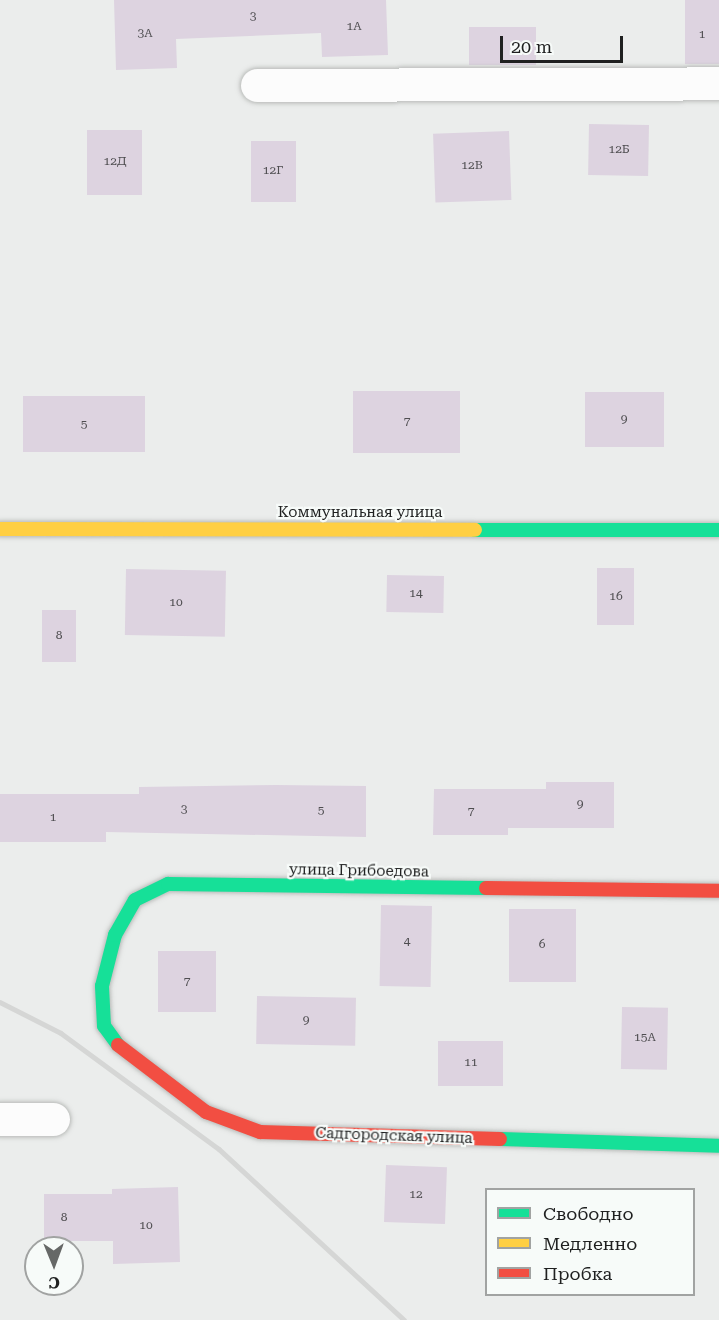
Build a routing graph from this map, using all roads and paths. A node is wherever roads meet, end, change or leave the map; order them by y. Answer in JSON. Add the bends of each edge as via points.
{"nodes":[{"id":1,"x":719,"y":83,"type":"edge"},
{"id":2,"x":257,"y":85,"type":"dead end"},
{"id":3,"x":0,"y":529,"type":"edge"},
{"id":4,"x":719,"y":530,"type":"edge"},
{"id":5,"x":719,"y":891,"type":"edge"},
{"id":6,"x":104,"y":1026,"type":"joint"},
{"id":7,"x":0,"y":1119,"type":"edge"},
{"id":8,"x":53,"y":1119,"type":"dead end"},
{"id":9,"x":719,"y":1146,"type":"edge"}],
"edges":[{"from":1,"to":2,"type":"street"},
{"from":3,"to":4,"type":"street","name":"Коммунальная улица"},
{"from":5,"to":6,"type":"street","name":"улица Грибоедова","via":[[168,884],[135,900],[116,935],[102,986]]},
{"from":6,"to":9,"type":"street","name":"Садгородская улица","via":[[124,1053],[167,1089],[206,1112],[260,1132]]},
{"from":7,"to":8,"type":"street"}]}
